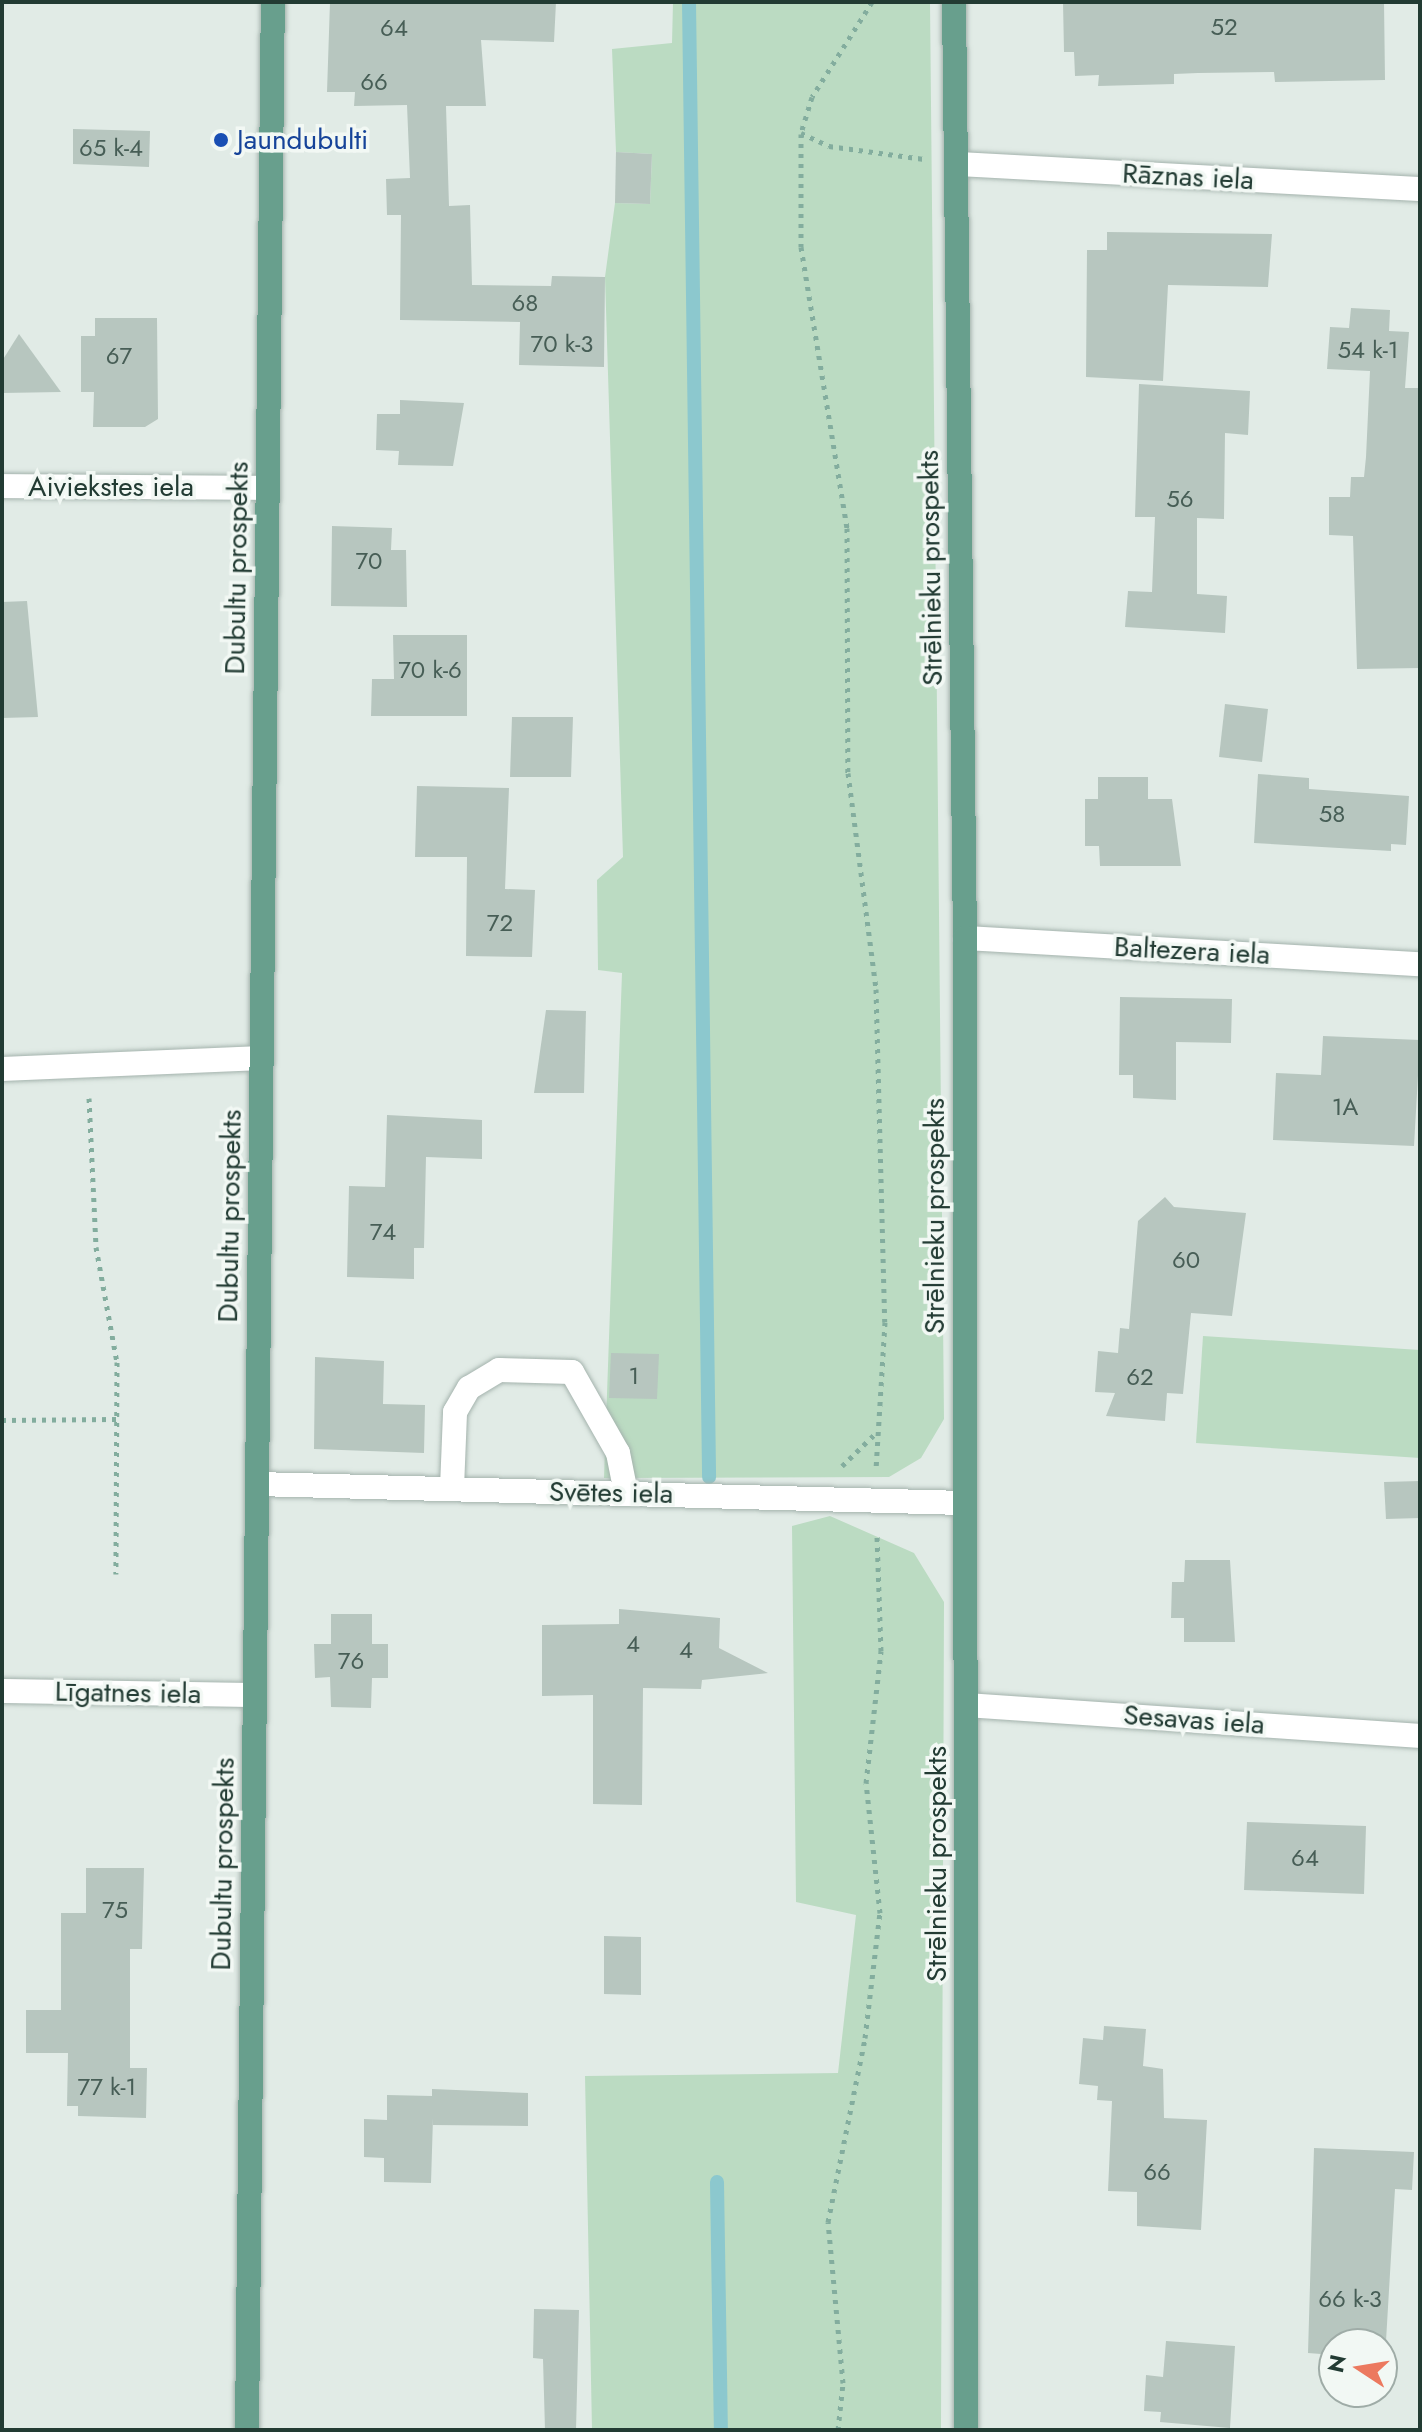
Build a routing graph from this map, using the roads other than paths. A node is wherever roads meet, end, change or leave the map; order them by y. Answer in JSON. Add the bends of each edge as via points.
{"nodes":[{"id":1,"x":273,"y":2,"type":"edge"},
{"id":2,"x":954,"y":2,"type":"edge"},
{"id":3,"x":957,"y":164,"type":"junction"},
{"id":4,"x":1420,"y":189,"type":"edge"},
{"id":5,"x":2,"y":486,"type":"edge"},
{"id":6,"x":268,"y":488,"type":"junction"},
{"id":7,"x":965,"y":938,"type":"junction"},
{"id":8,"x":1420,"y":964,"type":"edge"},
{"id":9,"x":262,"y":1058,"type":"junction"},
{"id":10,"x":2,"y":1069,"type":"edge"},
{"id":11,"x":257,"y":1484,"type":"junction"},
{"id":12,"x":452,"y":1488,"type":"junction"},
{"id":13,"x":626,"y":1493,"type":"junction"},
{"id":14,"x":965,"y":1503,"type":"junction"},
{"id":15,"x":2,"y":1691,"type":"edge"},
{"id":16,"x":254,"y":1695,"type":"junction"},
{"id":17,"x":967,"y":1705,"type":"junction"},
{"id":18,"x":1420,"y":1736,"type":"edge"},
{"id":19,"x":247,"y":2430,"type":"edge"},
{"id":20,"x":966,"y":2430,"type":"edge"}],
"edges":[{"from":1,"to":6,"type":"main road","name":"Dubultu prospekts"},
{"from":2,"to":3,"type":"main road","name":"Strēlnieku prospekts"},
{"from":3,"to":4,"type":"street","name":"Rāznas iela"},
{"from":3,"to":7,"type":"main road","name":"Strēlnieku prospekts"},
{"from":5,"to":6,"type":"street","name":"Aiviekstes iela"},
{"from":6,"to":9,"type":"main road","name":"Dubultu prospekts"},
{"from":7,"to":8,"type":"street","name":"Baltezera iela"},
{"from":7,"to":14,"type":"main road","name":"Strēlnieku prospekts"},
{"from":9,"to":10,"type":"street"},
{"from":9,"to":11,"type":"main road","name":"Dubultu prospekts"},
{"from":11,"to":12,"type":"street","name":"Svētes iela"},
{"from":11,"to":16,"type":"main road","name":"Dubultu prospekts"},
{"from":12,"to":13,"type":"street","name":"Svētes iela"},
{"from":12,"to":13,"type":"street","via":[[455,1412],[469,1388],[499,1370],[572,1372],[618,1453]]},
{"from":13,"to":14,"type":"street","name":"Svētes iela"},
{"from":14,"to":17,"type":"main road","name":"Strēlnieku prospekts"},
{"from":15,"to":16,"type":"street","name":"Līgatnes iela"},
{"from":16,"to":19,"type":"main road","name":"Dubultu prospekts"},
{"from":17,"to":18,"type":"street","name":"Sesavas iela"},
{"from":17,"to":20,"type":"main road","name":"Strēlnieku prospekts"}]}
